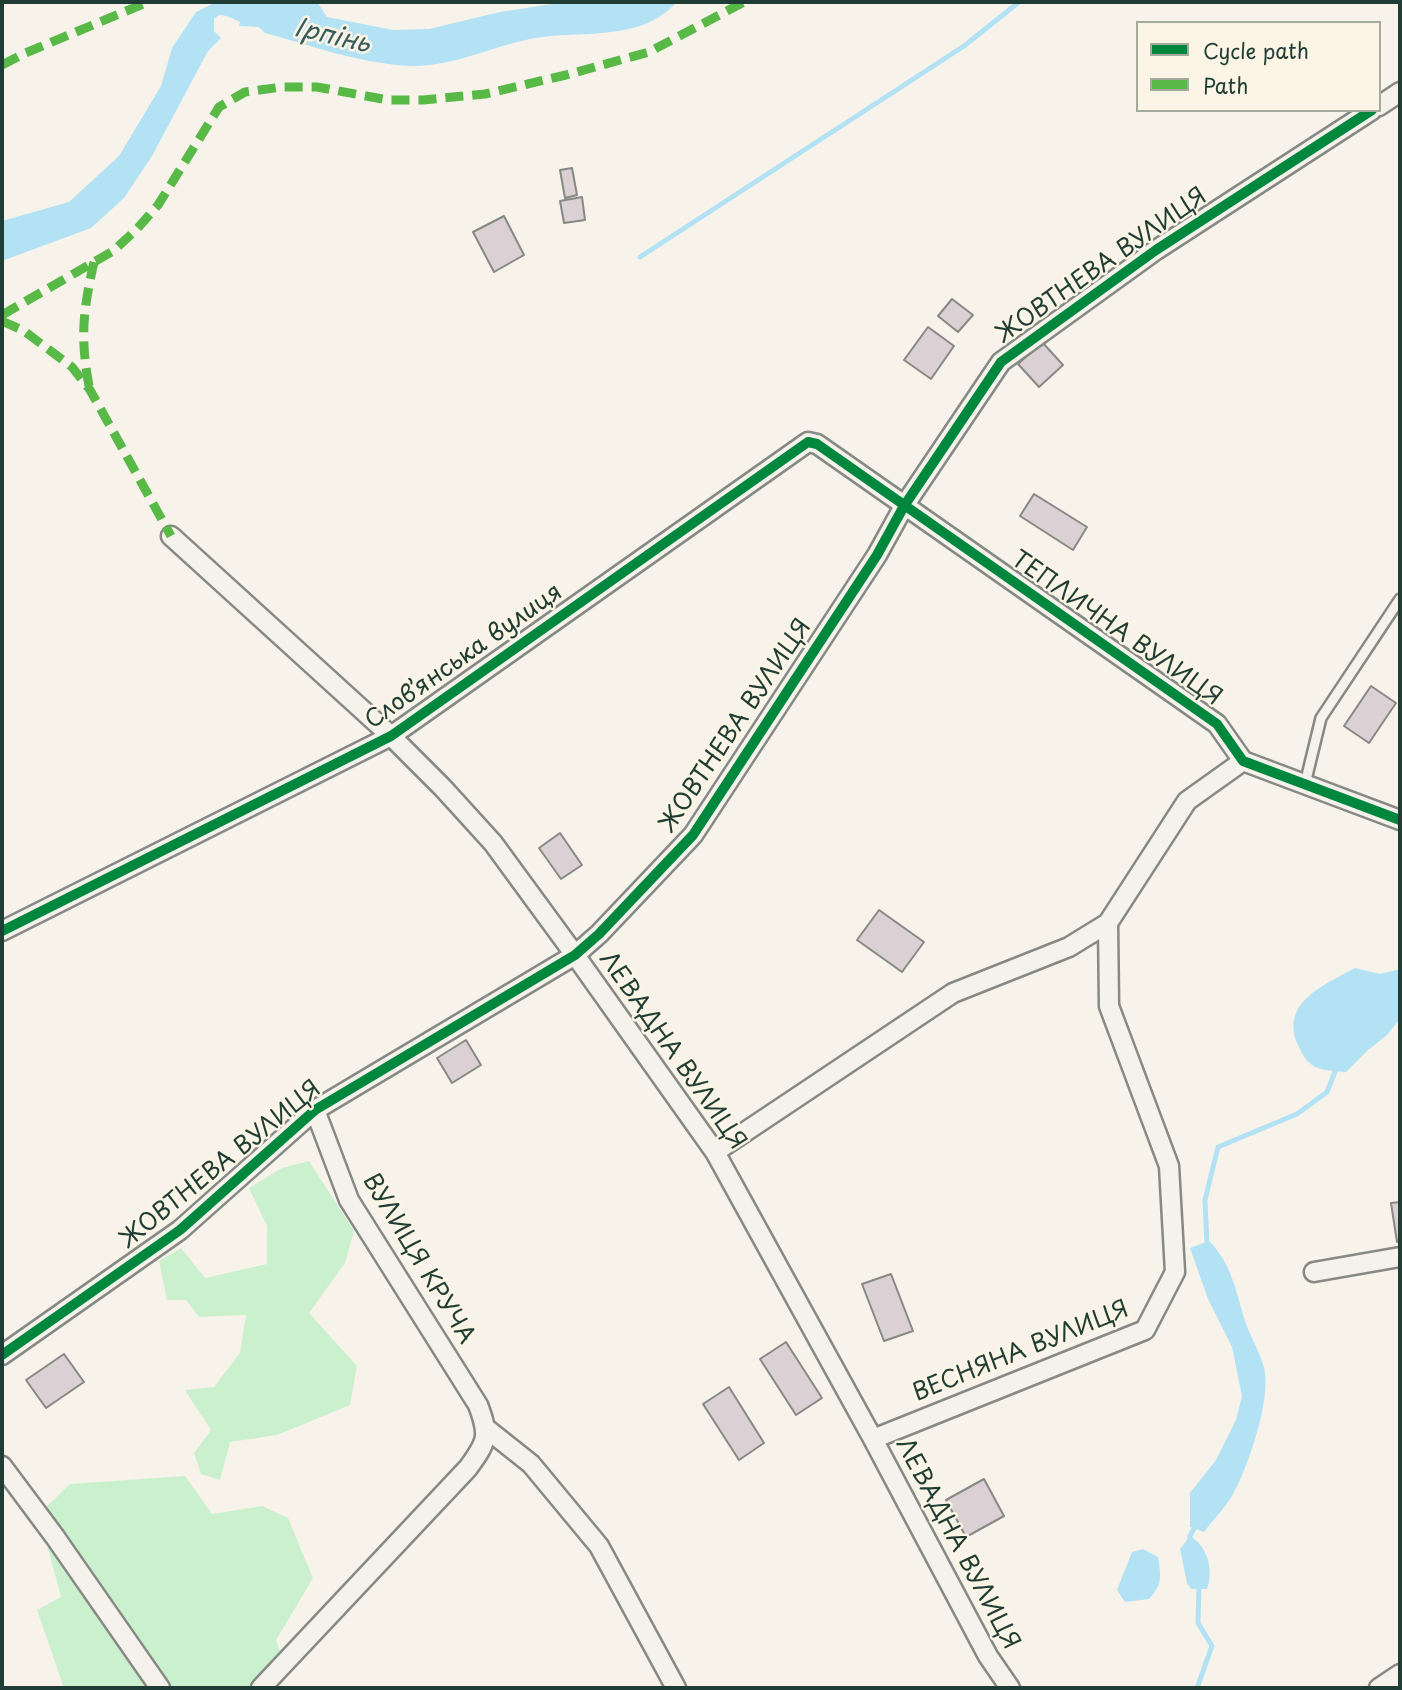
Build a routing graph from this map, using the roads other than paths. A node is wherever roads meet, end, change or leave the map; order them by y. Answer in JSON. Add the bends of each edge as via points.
{"nodes":[{"id":1,"x":1400,"y":92,"type":"edge"},
{"id":2,"x":1381,"y":105,"type":"edge"},
{"id":3,"x":1369,"y":112,"type":"edge"},
{"id":4,"x":817,"y":444,"type":"joint"},
{"id":5,"x":905,"y":506,"type":"junction"},
{"id":6,"x":170,"y":536,"type":"dead end"},
{"id":7,"x":1400,"y":599,"type":"edge"},
{"id":8,"x":391,"y":736,"type":"junction"},
{"id":9,"x":1243,"y":761,"type":"junction"},
{"id":10,"x":1305,"y":783,"type":"junction"},
{"id":11,"x":1400,"y":820,"type":"edge"},
{"id":12,"x":1108,"y":923,"type":"junction"},
{"id":13,"x":2,"y":931,"type":"edge"},
{"id":14,"x":575,"y":955,"type":"junction"},
{"id":15,"x":315,"y":1110,"type":"junction"},
{"id":16,"x":715,"y":1152,"type":"junction"},
{"id":17,"x":1400,"y":1257,"type":"edge"},
{"id":18,"x":1314,"y":1272,"type":"dead end"},
{"id":19,"x":2,"y":1355,"type":"edge"},
{"id":20,"x":487,"y":1429,"type":"junction"},
{"id":21,"x":873,"y":1439,"type":"junction"},
{"id":22,"x":2,"y":1466,"type":"edge"},
{"id":23,"x":1400,"y":1674,"type":"edge"},
{"id":24,"x":160,"y":1688,"type":"edge"},
{"id":25,"x":261,"y":1688,"type":"edge"},
{"id":26,"x":676,"y":1688,"type":"edge"},
{"id":27,"x":1010,"y":1688,"type":"edge"},
{"id":28,"x":1379,"y":1688,"type":"edge"}],
"edges":[{"from":1,"to":2,"type":"street"},
{"from":3,"to":5,"type":"street","name":"ЖОВТНЕВА ВУЛИЦЯ","via":[[1156,250],[1001,362]]},
{"from":4,"to":5,"type":"street","name":"ТЕПЛИЧНА ВУЛИЦЯ"},
{"from":4,"to":8,"type":"street","name":"Словʼянська вулиця","via":[[808,442]]},
{"from":5,"to":9,"type":"street","name":"ТЕПЛИЧНА ВУЛИЦЯ","via":[[1217,724]]},
{"from":5,"to":14,"type":"street","name":"ЖОВТНЕВА ВУЛИЦЯ","via":[[692,835]]},
{"from":6,"to":8,"type":"street","name":"ЛЕВАДНА ВУЛИЦЯ"},
{"from":7,"to":10,"type":"lane","via":[[1321,718]]},
{"from":8,"to":13,"type":"street","name":"Словʼянська вулиця"},
{"from":8,"to":14,"type":"street","name":"ЛЕВАДНА ВУЛИЦЯ","via":[[493,843]]},
{"from":9,"to":10,"type":"street"},
{"from":9,"to":12,"type":"street","via":[[1187,802]]},
{"from":10,"to":11,"type":"street"},
{"from":12,"to":16,"type":"street","via":[[1069,947],[953,993]]},
{"from":12,"to":21,"type":"street","name":"ВЕСНЯНА ВУЛИЦЯ","via":[[1109,1006],[1168,1166],[1175,1272],[1145,1330]]},
{"from":14,"to":15,"type":"street","name":"ЖОВТНЕВА ВУЛИЦЯ"},
{"from":14,"to":16,"type":"street","name":"ЛЕВАДНА ВУЛИЦЯ"},
{"from":15,"to":19,"type":"street","name":"ЖОВТНЕВА ВУЛИЦЯ","via":[[180,1230]]},
{"from":15,"to":20,"type":"street","name":"ВУЛИЦЯ КРУЧА","via":[[349,1200],[478,1405]]},
{"from":16,"to":21,"type":"street","name":"ЛЕВАДНА ВУЛИЦЯ"},
{"from":17,"to":18,"type":"street"},
{"from":20,"to":25,"type":"street","via":[[480,1452],[468,1468]]},
{"from":20,"to":26,"type":"street","name":"ВУЛИЦЯ КРУЧА","via":[[531,1464],[599,1546]]},
{"from":21,"to":27,"type":"street","name":"ЛЕВАДНА ВУЛИЦЯ","via":[[988,1657]]},
{"from":22,"to":24,"type":"street"},
{"from":23,"to":28,"type":"street"}]}
